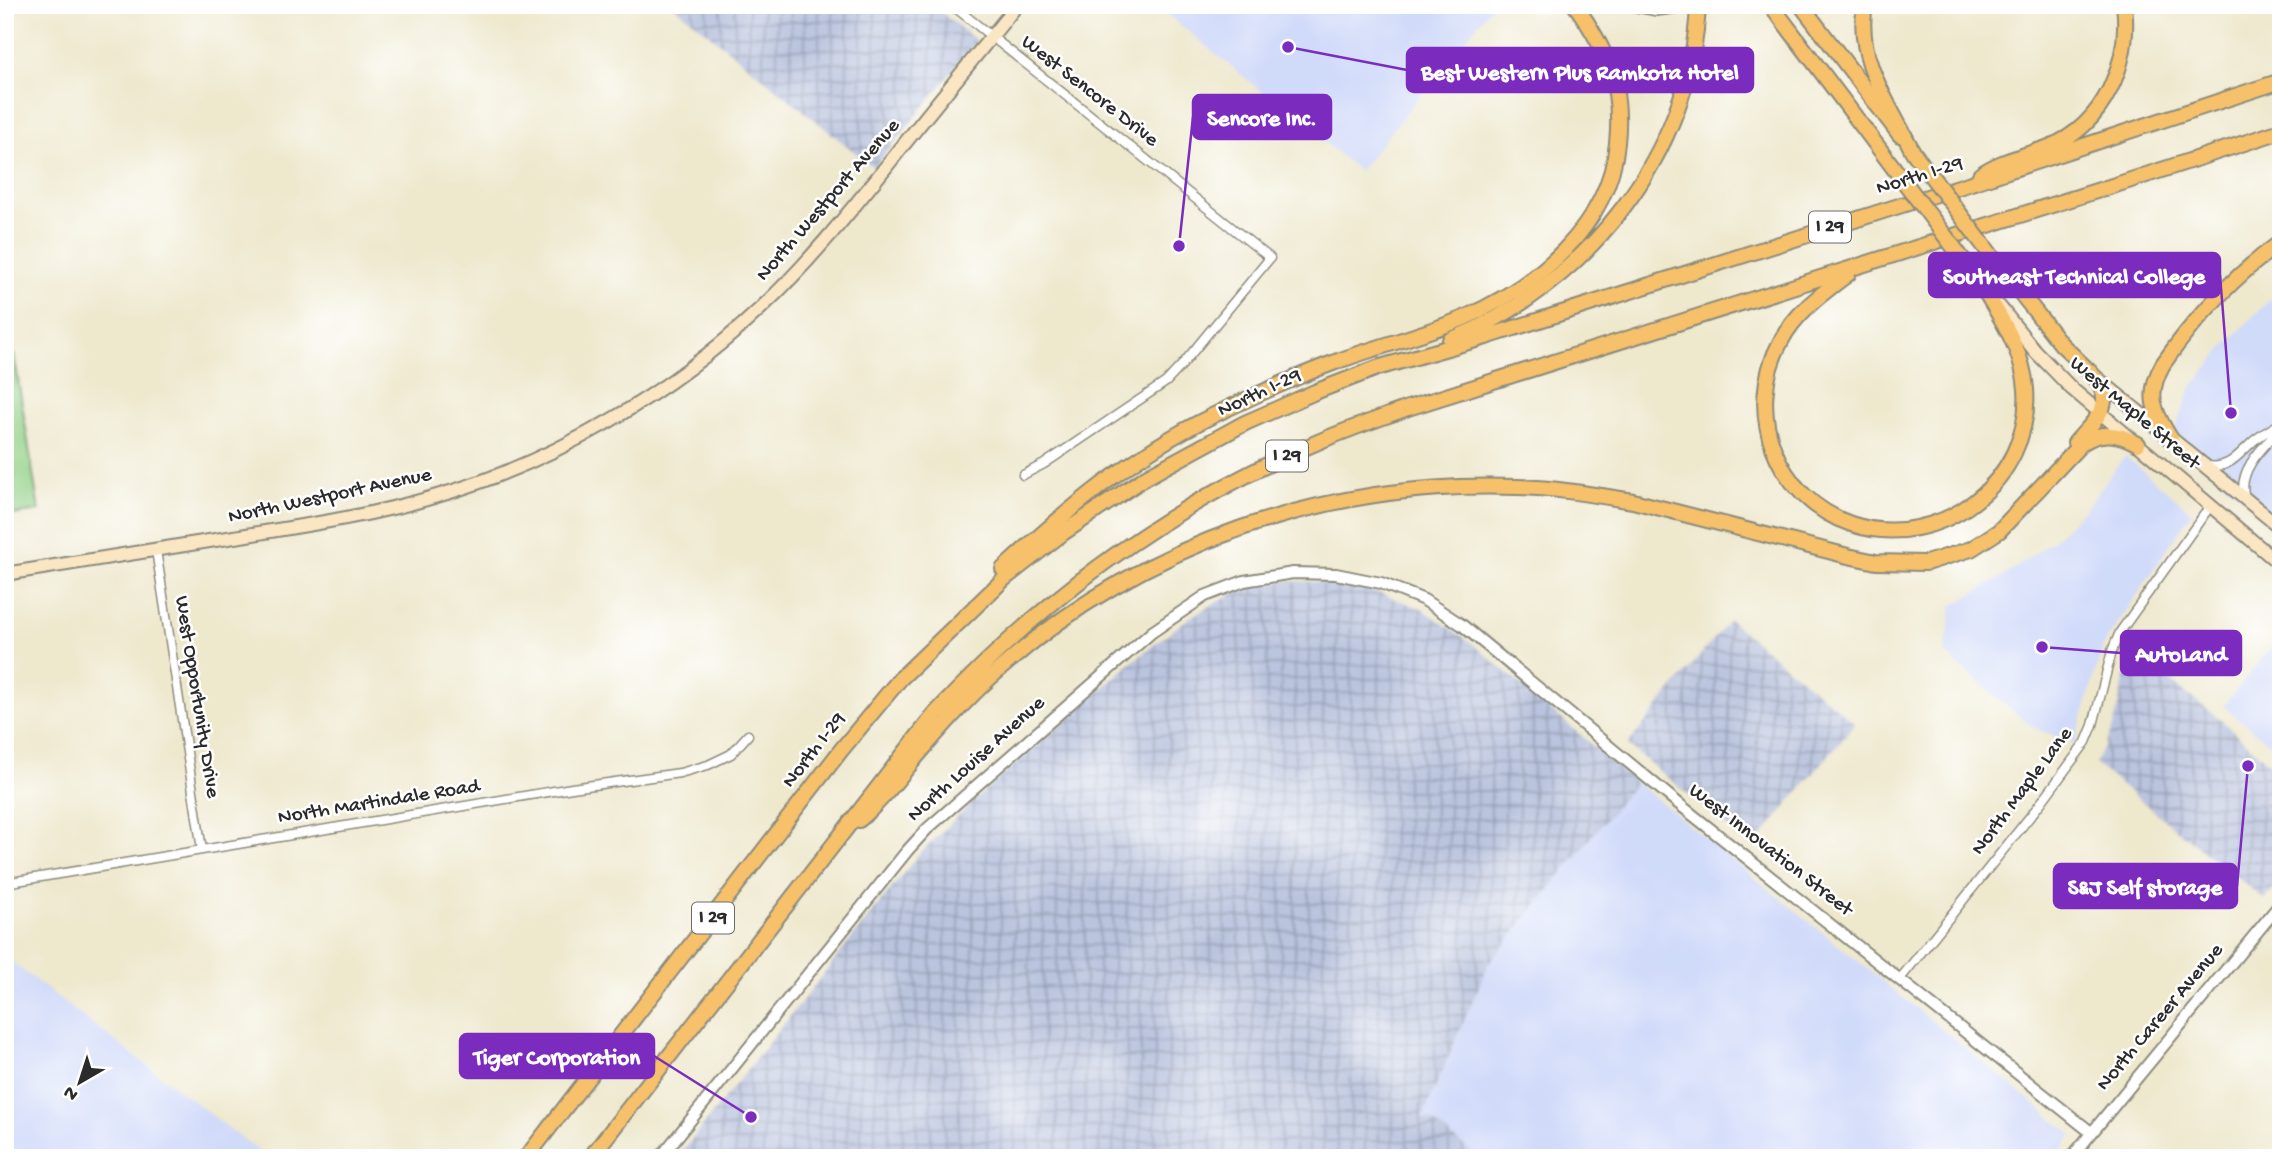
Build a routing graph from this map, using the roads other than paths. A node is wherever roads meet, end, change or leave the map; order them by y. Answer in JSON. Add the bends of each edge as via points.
{"nodes":[{"id":1,"x":952,"y":5,"type":"edge"},
{"id":2,"x":1017,"y":5,"type":"edge"},
{"id":3,"x":1575,"y":5,"type":"edge"},
{"id":4,"x":1631,"y":5,"type":"edge"},
{"id":5,"x":1696,"y":5,"type":"edge"},
{"id":6,"x":1771,"y":5,"type":"edge"},
{"id":7,"x":1801,"y":5,"type":"edge"},
{"id":8,"x":1865,"y":5,"type":"edge"},
{"id":9,"x":2124,"y":5,"type":"edge"},
{"id":10,"x":991,"y":37,"type":"junction"},
{"id":11,"x":2281,"y":81,"type":"edge"},
{"id":12,"x":2281,"y":131,"type":"edge"},
{"id":13,"x":1913,"y":152,"type":"junction"},
{"id":14,"x":1965,"y":185,"type":"junction"},
{"id":15,"x":2281,"y":242,"type":"edge"},
{"id":16,"x":1855,"y":268,"type":"junction"},
{"id":17,"x":1978,"y":278,"type":"junction"},
{"id":18,"x":1377,"y":368,"type":"junction"},
{"id":19,"x":2090,"y":372,"type":"junction"},
{"id":20,"x":2100,"y":413,"type":"junction"},
{"id":21,"x":2281,"y":426,"type":"edge"},
{"id":22,"x":2171,"y":439,"type":"junction"},
{"id":23,"x":2138,"y":444,"type":"junction"},
{"id":24,"x":2203,"y":466,"type":"junction"},
{"id":25,"x":1023,"y":475,"type":"dead end"},
{"id":26,"x":2246,"y":500,"type":"junction"},
{"id":27,"x":2211,"y":505,"type":"junction"},
{"id":28,"x":2023,"y":507,"type":"junction"},
{"id":29,"x":2281,"y":528,"type":"edge"},
{"id":30,"x":156,"y":550,"type":"junction"},
{"id":31,"x":2281,"y":565,"type":"edge"},
{"id":32,"x":5,"y":574,"type":"edge"},
{"id":33,"x":983,"y":597,"type":"junction"},
{"id":34,"x":1424,"y":600,"type":"joint"},
{"id":35,"x":748,"y":734,"type":"dead end"},
{"id":36,"x":837,"y":839,"type":"junction"},
{"id":37,"x":201,"y":850,"type":"junction"},
{"id":38,"x":5,"y":883,"type":"edge"},
{"id":39,"x":2281,"y":904,"type":"edge"},
{"id":40,"x":1900,"y":979,"type":"junction"},
{"id":41,"x":2092,"y":1133,"type":"junction"},
{"id":42,"x":526,"y":1158,"type":"edge"},
{"id":43,"x":590,"y":1158,"type":"edge"},
{"id":44,"x":660,"y":1158,"type":"edge"},
{"id":45,"x":2071,"y":1158,"type":"edge"}],
"edges":[{"from":1,"to":10,"type":"street","name":"West Sencore Drive"},
{"from":2,"to":10,"type":"main road","name":"North Westport Avenue"},
{"from":3,"to":33,"type":"highway","via":[[1610,65],[1619,132],[1612,172],[1597,206],[1557,259],[1505,296],[1464,317],[1301,376],[1185,430],[1091,493],[993,578]]},
{"from":4,"to":5,"type":"street","via":[[1656,10]]},
{"from":5,"to":18,"type":"highway","via":[[1693,52],[1668,132],[1643,180],[1606,229],[1564,271],[1525,300],[1458,337]]},
{"from":6,"to":17,"type":"highway","bridge":true},
{"from":7,"to":13,"type":"highway"},
{"from":8,"to":13,"type":"highway","via":[[1864,44],[1872,75]]},
{"from":9,"to":14,"type":"highway","via":[[2120,64],[2110,89],[2090,117],[2052,146],[1994,165]]},
{"from":10,"to":25,"type":"street","name":"West Sencore Drive","via":[[1270,258],[1166,382]]},
{"from":10,"to":30,"type":"main road","name":"North Westport Avenue","via":[[798,271],[726,339],[644,400],[548,452],[439,496],[323,523]]},
{"from":11,"to":14,"type":"highway","name":"North I-29","number":"I 29"},
{"from":12,"to":16,"type":"highway","number":"I 29"},
{"from":13,"to":19,"type":"highway","bridge":true,"via":[[2061,344]]},
{"from":14,"to":18,"type":"highway","name":"North I-29","number":"I 29"},
{"from":15,"to":22,"type":"highway","via":[[2220,294],[2163,363],[2153,400]]},
{"from":16,"to":17,"type":"highway","via":[[1803,310],[1780,342],[1764,394],[1765,419],[1778,460],[1807,498],[1852,524],[1886,530],[1930,525],[1970,507],[2007,468],[2021,437],[2026,403],[2022,369],[2011,338]]},
{"from":16,"to":36,"type":"highway","number":"I 29","via":[[1408,408],[1317,442],[1200,500],[1102,564],[996,652],[920,732]]},
{"from":17,"to":20,"type":"main road","name":"West Maple Street","via":[[2041,358]]},
{"from":18,"to":33,"type":"highway","name":"North I-29","number":"I 29","via":[[1279,407],[1175,460],[1063,533]]},
{"from":19,"to":20,"type":"highway","via":[[2103,388],[2105,403]]},
{"from":19,"to":22,"type":"main road","name":"West Maple Street"},
{"from":20,"to":23,"type":"main road","name":"West Maple Street"},
{"from":20,"to":28,"type":"highway"},
{"from":21,"to":24,"type":"street","via":[[2255,440],[2231,463]]},
{"from":21,"to":26,"type":"street","via":[[2246,472],[2242,488]]},
{"from":22,"to":24,"type":"main road","name":"West Maple Street"},
{"from":23,"to":27,"type":"main road","name":"West Maple Street"},
{"from":23,"to":28,"type":"highway","via":[[2116,434],[2090,438]]},
{"from":24,"to":26,"type":"main road","name":"West Maple Street"},
{"from":26,"to":29,"type":"main road","name":"West Maple Street"},
{"from":27,"to":31,"type":"main road","name":"West Maple Street"},
{"from":27,"to":40,"type":"street","name":"North Maple Lane","via":[[2120,632],[2086,742]]},
{"from":28,"to":36,"type":"highway","via":[[1972,549],[1935,561],[1899,564],[1848,556],[1633,501],[1531,488],[1404,491],[1283,514],[1144,570],[1044,633],[976,692],[875,807]]},
{"from":30,"to":32,"type":"main road","name":"North Westport Avenue"},
{"from":30,"to":37,"type":"street","name":"West Opportunity Drive"},
{"from":33,"to":42,"type":"highway","name":"North I-29","number":"I 29","via":[[900,679],[861,726]]},
{"from":34,"to":40,"type":"street","name":"West Innovation Street","via":[[1480,640]]},
{"from":34,"to":44,"type":"street","name":"North Louise Avenue","via":[[1358,577],[1293,573],[1223,587],[1170,617],[916,841]]},
{"from":35,"to":37,"type":"street","name":"North Martindale Road","via":[[731,754],[680,773]]},
{"from":36,"to":43,"type":"highway","number":"I 29"},
{"from":37,"to":38,"type":"street","name":"North Martindale Road"},
{"from":39,"to":41,"type":"street","name":"North Career Avenue"},
{"from":40,"to":41,"type":"street","name":"West Innovation Street"},
{"from":41,"to":45,"type":"street","name":"North Career Avenue"}]}
